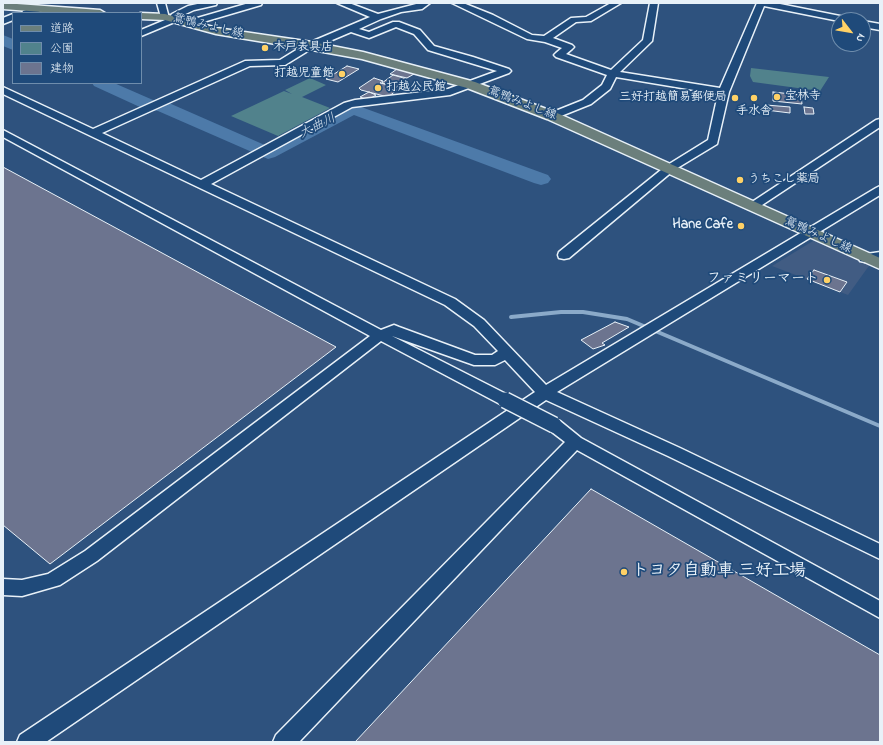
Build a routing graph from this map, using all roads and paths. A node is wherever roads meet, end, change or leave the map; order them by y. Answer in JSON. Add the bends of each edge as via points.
{"nodes":[{"id":1,"x":161,"y":3,"type":"edge"},
{"id":2,"x":213,"y":3,"type":"edge"},
{"id":3,"x":258,"y":3,"type":"edge"},
{"id":4,"x":341,"y":3,"type":"edge"},
{"id":5,"x":426,"y":3,"type":"edge"},
{"id":6,"x":456,"y":3,"type":"edge"},
{"id":7,"x":617,"y":3,"type":"edge"},
{"id":8,"x":654,"y":3,"type":"edge"},
{"id":9,"x":762,"y":3,"type":"edge"},
{"id":10,"x":245,"y":5,"type":"edge"},
{"id":11,"x":3,"y":6,"type":"edge"},
{"id":12,"x":39,"y":9,"type":"junction"},
{"id":13,"x":29,"y":12,"type":"edge"},
{"id":14,"x":85,"y":12,"type":"edge"},
{"id":15,"x":142,"y":16,"type":"edge"},
{"id":16,"x":378,"y":17,"type":"junction"},
{"id":17,"x":831,"y":17,"type":"edge"},
{"id":18,"x":170,"y":18,"type":"junction"},
{"id":19,"x":190,"y":23,"type":"junction"},
{"id":20,"x":350,"y":29,"type":"junction"},
{"id":21,"x":142,"y":32,"type":"edge"},
{"id":22,"x":546,"y":39,"type":"junction"},
{"id":23,"x":310,"y":46,"type":"junction"},
{"id":24,"x":613,"y":74,"type":"junction"},
{"id":25,"x":471,"y":85,"type":"junction"},
{"id":26,"x":3,"y":88,"type":"edge"},
{"id":27,"x":724,"y":92,"type":"junction"},
{"id":28,"x":552,"y":116,"type":"junction"},
{"id":29,"x":880,"y":122,"type":"edge"},
{"id":30,"x":3,"y":133,"type":"edge"},
{"id":31,"x":93,"y":133,"type":"junction"},
{"id":32,"x":670,"y":168,"type":"junction"},
{"id":33,"x":202,"y":184,"type":"junction"},
{"id":34,"x":880,"y":190,"type":"edge"},
{"id":35,"x":752,"y":206,"type":"junction"},
{"id":36,"x":810,"y":232,"type":"junction"},
{"id":37,"x":564,"y":255,"type":"dead end"},
{"id":38,"x":880,"y":256,"type":"edge"},
{"id":39,"x":865,"y":258,"type":"junction"},
{"id":40,"x":880,"y":264,"type":"edge"},
{"id":41,"x":380,"y":335,"type":"junction"},
{"id":42,"x":507,"y":352,"type":"junction"},
{"id":43,"x":545,"y":393,"type":"junction"},
{"id":44,"x":575,"y":442,"type":"junction"},
{"id":45,"x":880,"y":552,"type":"edge"},
{"id":46,"x":3,"y":586,"type":"edge"},
{"id":47,"x":880,"y":610,"type":"edge"},
{"id":48,"x":28,"y":742,"type":"edge"},
{"id":49,"x":284,"y":742,"type":"edge"}],
"edges":[{"from":1,"to":18,"type":"street"},
{"from":2,"to":18,"type":"street","via":[[191,8]]},
{"from":3,"to":10,"type":"street"},
{"from":4,"to":16,"type":"street"},
{"from":5,"to":16,"type":"street"},
{"from":6,"to":22,"type":"street","via":[[530,37]]},
{"from":7,"to":22,"type":"street","via":[[588,19],[574,20]]},
{"from":8,"to":24,"type":"street","via":[[647,42]]},
{"from":9,"to":17,"type":"street"},
{"from":9,"to":27,"type":"street"},
{"from":10,"to":19,"type":"street"},
{"from":11,"to":12,"type":"main road"},
{"from":12,"to":13,"type":"street"},
{"from":12,"to":14,"type":"main road"},
{"from":15,"to":18,"type":"main road","name":"鴛鴨みよし線"},
{"from":16,"to":20,"type":"street"},
{"from":18,"to":19,"type":"main road","name":"鴛鴨みよし線"},
{"from":18,"to":21,"type":"street"},
{"from":19,"to":23,"type":"main road","name":"鴛鴨みよし線","via":[[216,31]]},
{"from":20,"to":23,"type":"street"},
{"from":20,"to":25,"type":"street","via":[[369,35],[396,24],[417,32],[431,48],[506,71]]},
{"from":22,"to":24,"type":"street","via":[[569,47],[559,55]]},
{"from":23,"to":25,"type":"main road","name":"鴛鴨みよし線","via":[[392,63]]},
{"from":23,"to":31,"type":"street","via":[[282,63],[248,63]]},
{"from":24,"to":27,"type":"street"},
{"from":24,"to":28,"type":"street","via":[[606,87],[587,102]]},
{"from":25,"to":28,"type":"main road","name":"鴛鴨みよし線"},
{"from":25,"to":33,"type":"street","via":[[450,92],[348,105]]},
{"from":26,"to":31,"type":"street"},
{"from":27,"to":32,"type":"street","via":[[713,142]]},
{"from":28,"to":32,"type":"main road","name":"鴛鴨みよし線"},
{"from":29,"to":35,"type":"street"},
{"from":30,"to":41,"type":"street"},
{"from":31,"to":33,"type":"street"},
{"from":32,"to":35,"type":"main road","name":"鴛鴨みよし線"},
{"from":32,"to":37,"type":"street"},
{"from":33,"to":42,"type":"street","via":[[450,302],[480,323]]},
{"from":34,"to":36,"type":"street"},
{"from":35,"to":36,"type":"main road","name":"鴛鴨みよし線"},
{"from":36,"to":39,"type":"main road","name":"鴛鴨みよし線"},
{"from":36,"to":43,"type":"street"},
{"from":38,"to":39,"type":"street"},
{"from":39,"to":40,"type":"main road","name":"鴛鴨みよし線"},
{"from":41,"to":42,"type":"street","via":[[394,330],[474,360],[495,360]]},
{"from":41,"to":44,"type":"street","bridge":true,"via":[[554,425]]},
{"from":41,"to":46,"type":"street","via":[[91,556],[53,580],[22,588]]},
{"from":42,"to":43,"type":"street"},
{"from":43,"to":45,"type":"street","via":[[674,452]]},
{"from":43,"to":48,"type":"street"},
{"from":44,"to":47,"type":"street"},
{"from":44,"to":49,"type":"street"}]}
